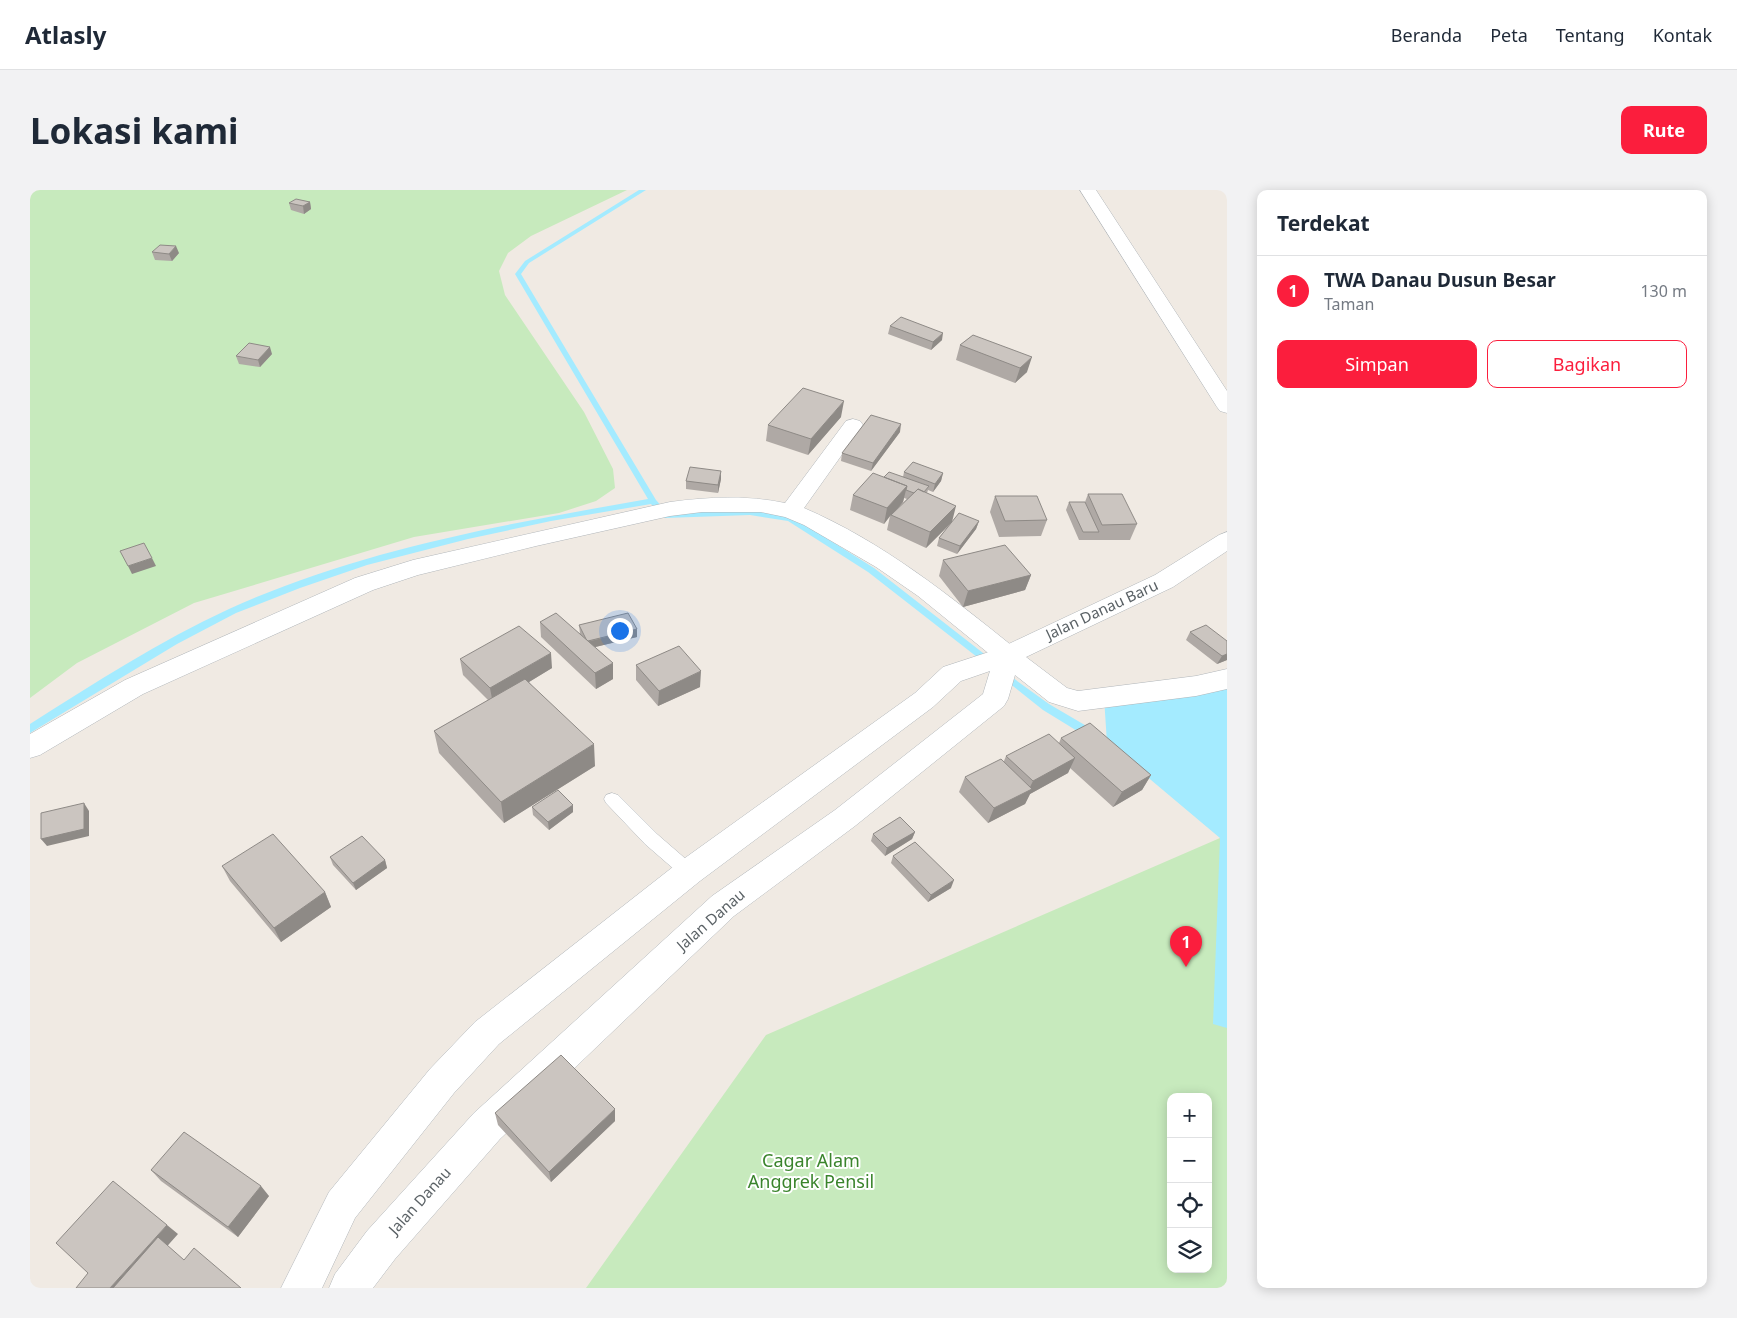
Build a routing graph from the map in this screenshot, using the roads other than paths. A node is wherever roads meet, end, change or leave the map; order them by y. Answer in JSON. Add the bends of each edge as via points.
{"nodes":[{"id":1,"x":1088,"y":190,"type":"edge"},
{"id":2,"x":1227,"y":406,"type":"edge"},
{"id":3,"x":853,"y":425,"type":"dead end"},
{"id":4,"x":791,"y":511,"type":"junction"},
{"id":5,"x":1227,"y":540,"type":"edge"},
{"id":6,"x":993,"y":665,"type":"junction"},
{"id":7,"x":1227,"y":679,"type":"edge"},
{"id":8,"x":30,"y":747,"type":"edge"},
{"id":9,"x":612,"y":799,"type":"dead end"},
{"id":10,"x":689,"y":872,"type":"junction"},
{"id":11,"x":302,"y":1288,"type":"edge"},
{"id":12,"x":349,"y":1288,"type":"edge"}],
"edges":[{"from":1,"to":2,"type":"street"},
{"from":3,"to":4,"type":"street"},
{"from":4,"to":6,"type":"street","via":[[884,561],[927,590]]},
{"from":4,"to":8,"type":"street","via":[[761,505],[728,504],[661,511],[413,568],[364,584],[134,687]]},
{"from":5,"to":6,"type":"street","name":"Jalan Danau Baru","via":[[1164,581]]},
{"from":6,"to":7,"type":"street","via":[[1058,694],[1091,699]]},
{"from":6,"to":10,"type":"street","via":[[952,674],[924,700]]},
{"from":6,"to":12,"type":"street","name":"Jalan Danau","via":[[995,699],[852,812],[716,913],[487,1126],[381,1245]]},
{"from":9,"to":10,"type":"lane"},
{"from":10,"to":11,"type":"street","via":[[487,1033],[442,1081],[342,1205]]}]}
